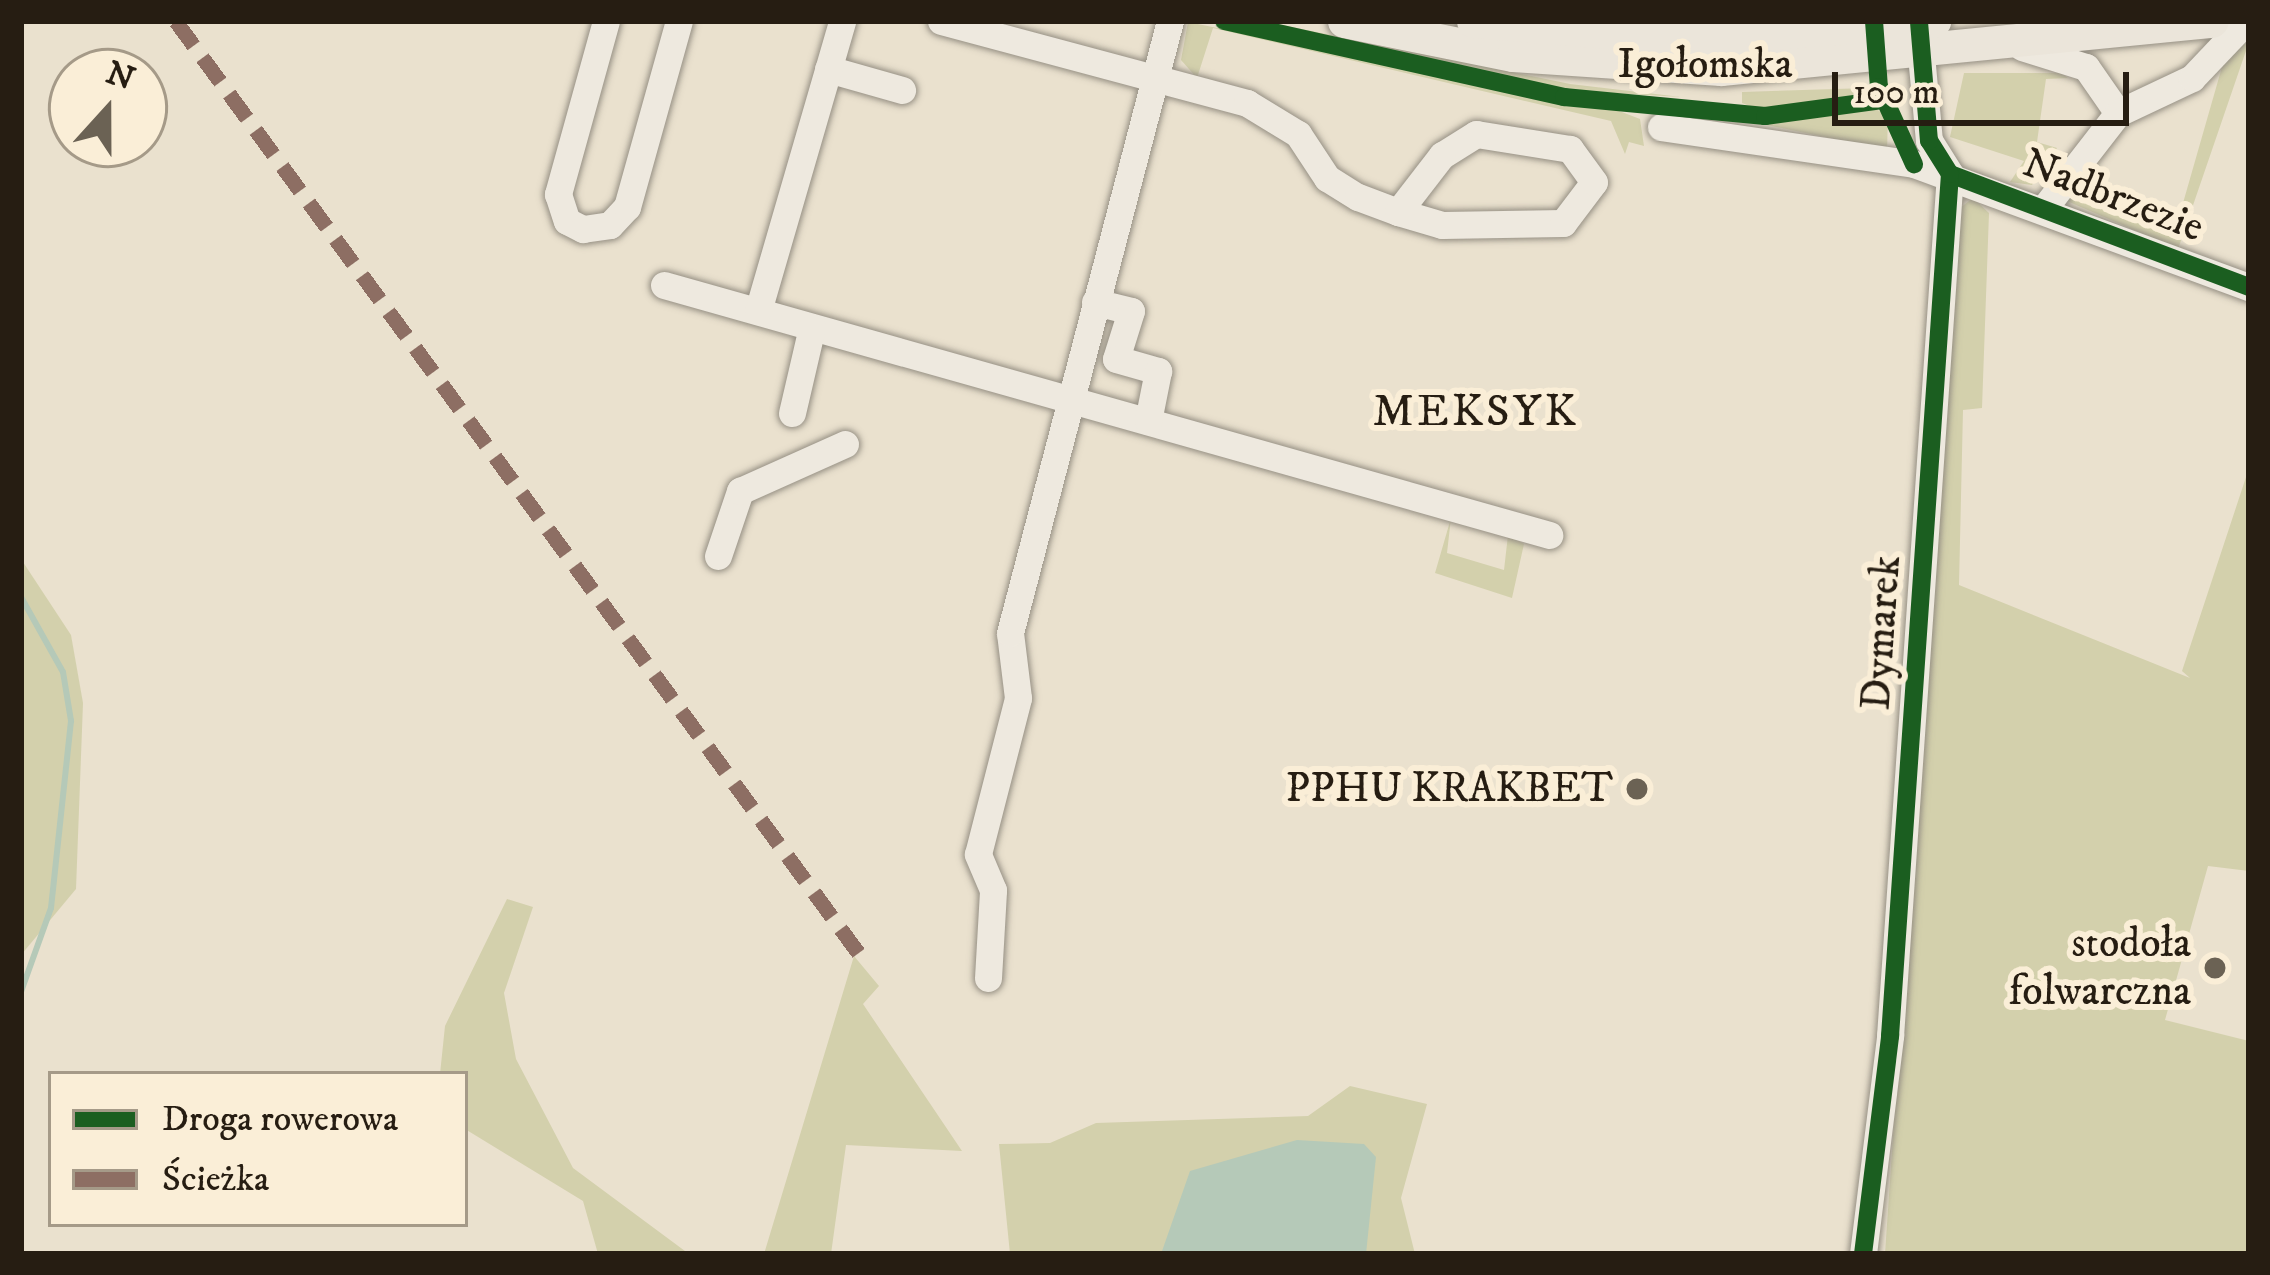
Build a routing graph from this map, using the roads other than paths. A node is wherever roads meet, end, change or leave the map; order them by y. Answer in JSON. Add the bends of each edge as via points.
{"nodes":[{"id":1,"x":606,"y":21,"type":"edge"},
{"id":2,"x":679,"y":21,"type":"edge"},
{"id":3,"x":842,"y":21,"type":"edge"},
{"id":4,"x":941,"y":21,"type":"edge"},
{"id":5,"x":1170,"y":21,"type":"edge"},
{"id":6,"x":1344,"y":21,"type":"edge"},
{"id":7,"x":1473,"y":21,"type":"edge"},
{"id":8,"x":1934,"y":21,"type":"edge"},
{"id":9,"x":2212,"y":21,"type":"edge"},
{"id":10,"x":2246,"y":21,"type":"edge"},
{"id":11,"x":1918,"y":22,"type":"edge"},
{"id":12,"x":2022,"y":46,"type":"junction"},
{"id":13,"x":1921,"y":57,"type":"junction"},
{"id":14,"x":828,"y":69,"type":"junction"},
{"id":15,"x":1160,"y":85,"type":"junction"},
{"id":16,"x":902,"y":90,"type":"dead end"},
{"id":17,"x":2118,"y":113,"type":"junction"},
{"id":18,"x":1661,"y":127,"type":"dead end"},
{"id":19,"x":1950,"y":174,"type":"junction"},
{"id":20,"x":2045,"y":208,"type":"junction"},
{"id":21,"x":1398,"y":212,"type":"junction"},
{"id":22,"x":664,"y":285,"type":"dead end"},
{"id":23,"x":2249,"y":287,"type":"edge"},
{"id":24,"x":1095,"y":302,"type":"junction"},
{"id":25,"x":758,"y":311,"type":"junction"},
{"id":26,"x":812,"y":327,"type":"junction"},
{"id":27,"x":1067,"y":400,"type":"junction"},
{"id":28,"x":792,"y":413,"type":"dead end"},
{"id":29,"x":1148,"y":421,"type":"junction"},
{"id":30,"x":845,"y":444,"type":"dead end"},
{"id":31,"x":1549,"y":535,"type":"dead end"},
{"id":32,"x":718,"y":556,"type":"dead end"},
{"id":33,"x":988,"y":978,"type":"dead end"},
{"id":34,"x":1863,"y":1254,"type":"edge"}],
"edges":[{"from":1,"to":2,"type":"street","via":[[558,194],[567,221],[583,229],[610,225],[627,207]]},
{"from":3,"to":14,"type":"street"},
{"from":4,"to":15,"type":"street"},
{"from":5,"to":15,"type":"street"},
{"from":6,"to":13,"type":"main road","name":"Igołomska","via":[[1607,65]]},
{"from":7,"to":11,"type":"main road","name":"Igołomska","via":[[1693,39]]},
{"from":8,"to":11,"type":"main road","name":"Igołomska"},
{"from":9,"to":12,"type":"main road","name":"Igołomska"},
{"from":10,"to":17,"type":"street","via":[[2192,77]]},
{"from":11,"to":13,"type":"street","name":"Dymarek"},
{"from":12,"to":13,"type":"main road","name":"Igołomska"},
{"from":12,"to":17,"type":"street","via":[[2086,67]]},
{"from":13,"to":19,"type":"street","name":"Dymarek","via":[[1929,141]]},
{"from":14,"to":16,"type":"street"},
{"from":14,"to":25,"type":"street"},
{"from":15,"to":21,"type":"street","via":[[1276,115],[1327,178]]},
{"from":15,"to":24,"type":"street"},
{"from":17,"to":20,"type":"street"},
{"from":18,"to":19,"type":"street","name":"Nadbrzezie","via":[[1756,133]]},
{"from":19,"to":20,"type":"street","name":"Nadbrzezie"},
{"from":19,"to":34,"type":"street","name":"Dymarek","via":[[1890,1036]]},
{"from":20,"to":23,"type":"street","name":"Nadbrzezie"},
{"from":21,"to":21,"type":"street","via":[[1533,230],[1566,222],[1594,182],[1570,149],[1476,134],[1442,155]]},
{"from":22,"to":25,"type":"street"},
{"from":24,"to":27,"type":"street"},
{"from":24,"to":29,"type":"street","via":[[1131,311],[1116,359],[1158,371]]},
{"from":25,"to":26,"type":"street"},
{"from":26,"to":27,"type":"street"},
{"from":26,"to":28,"type":"street"},
{"from":27,"to":29,"type":"street"},
{"from":27,"to":33,"type":"street","via":[[1010,633],[1018,698],[978,854],[993,890]]},
{"from":29,"to":31,"type":"street"},
{"from":30,"to":32,"type":"street","via":[[740,491]]}]}
